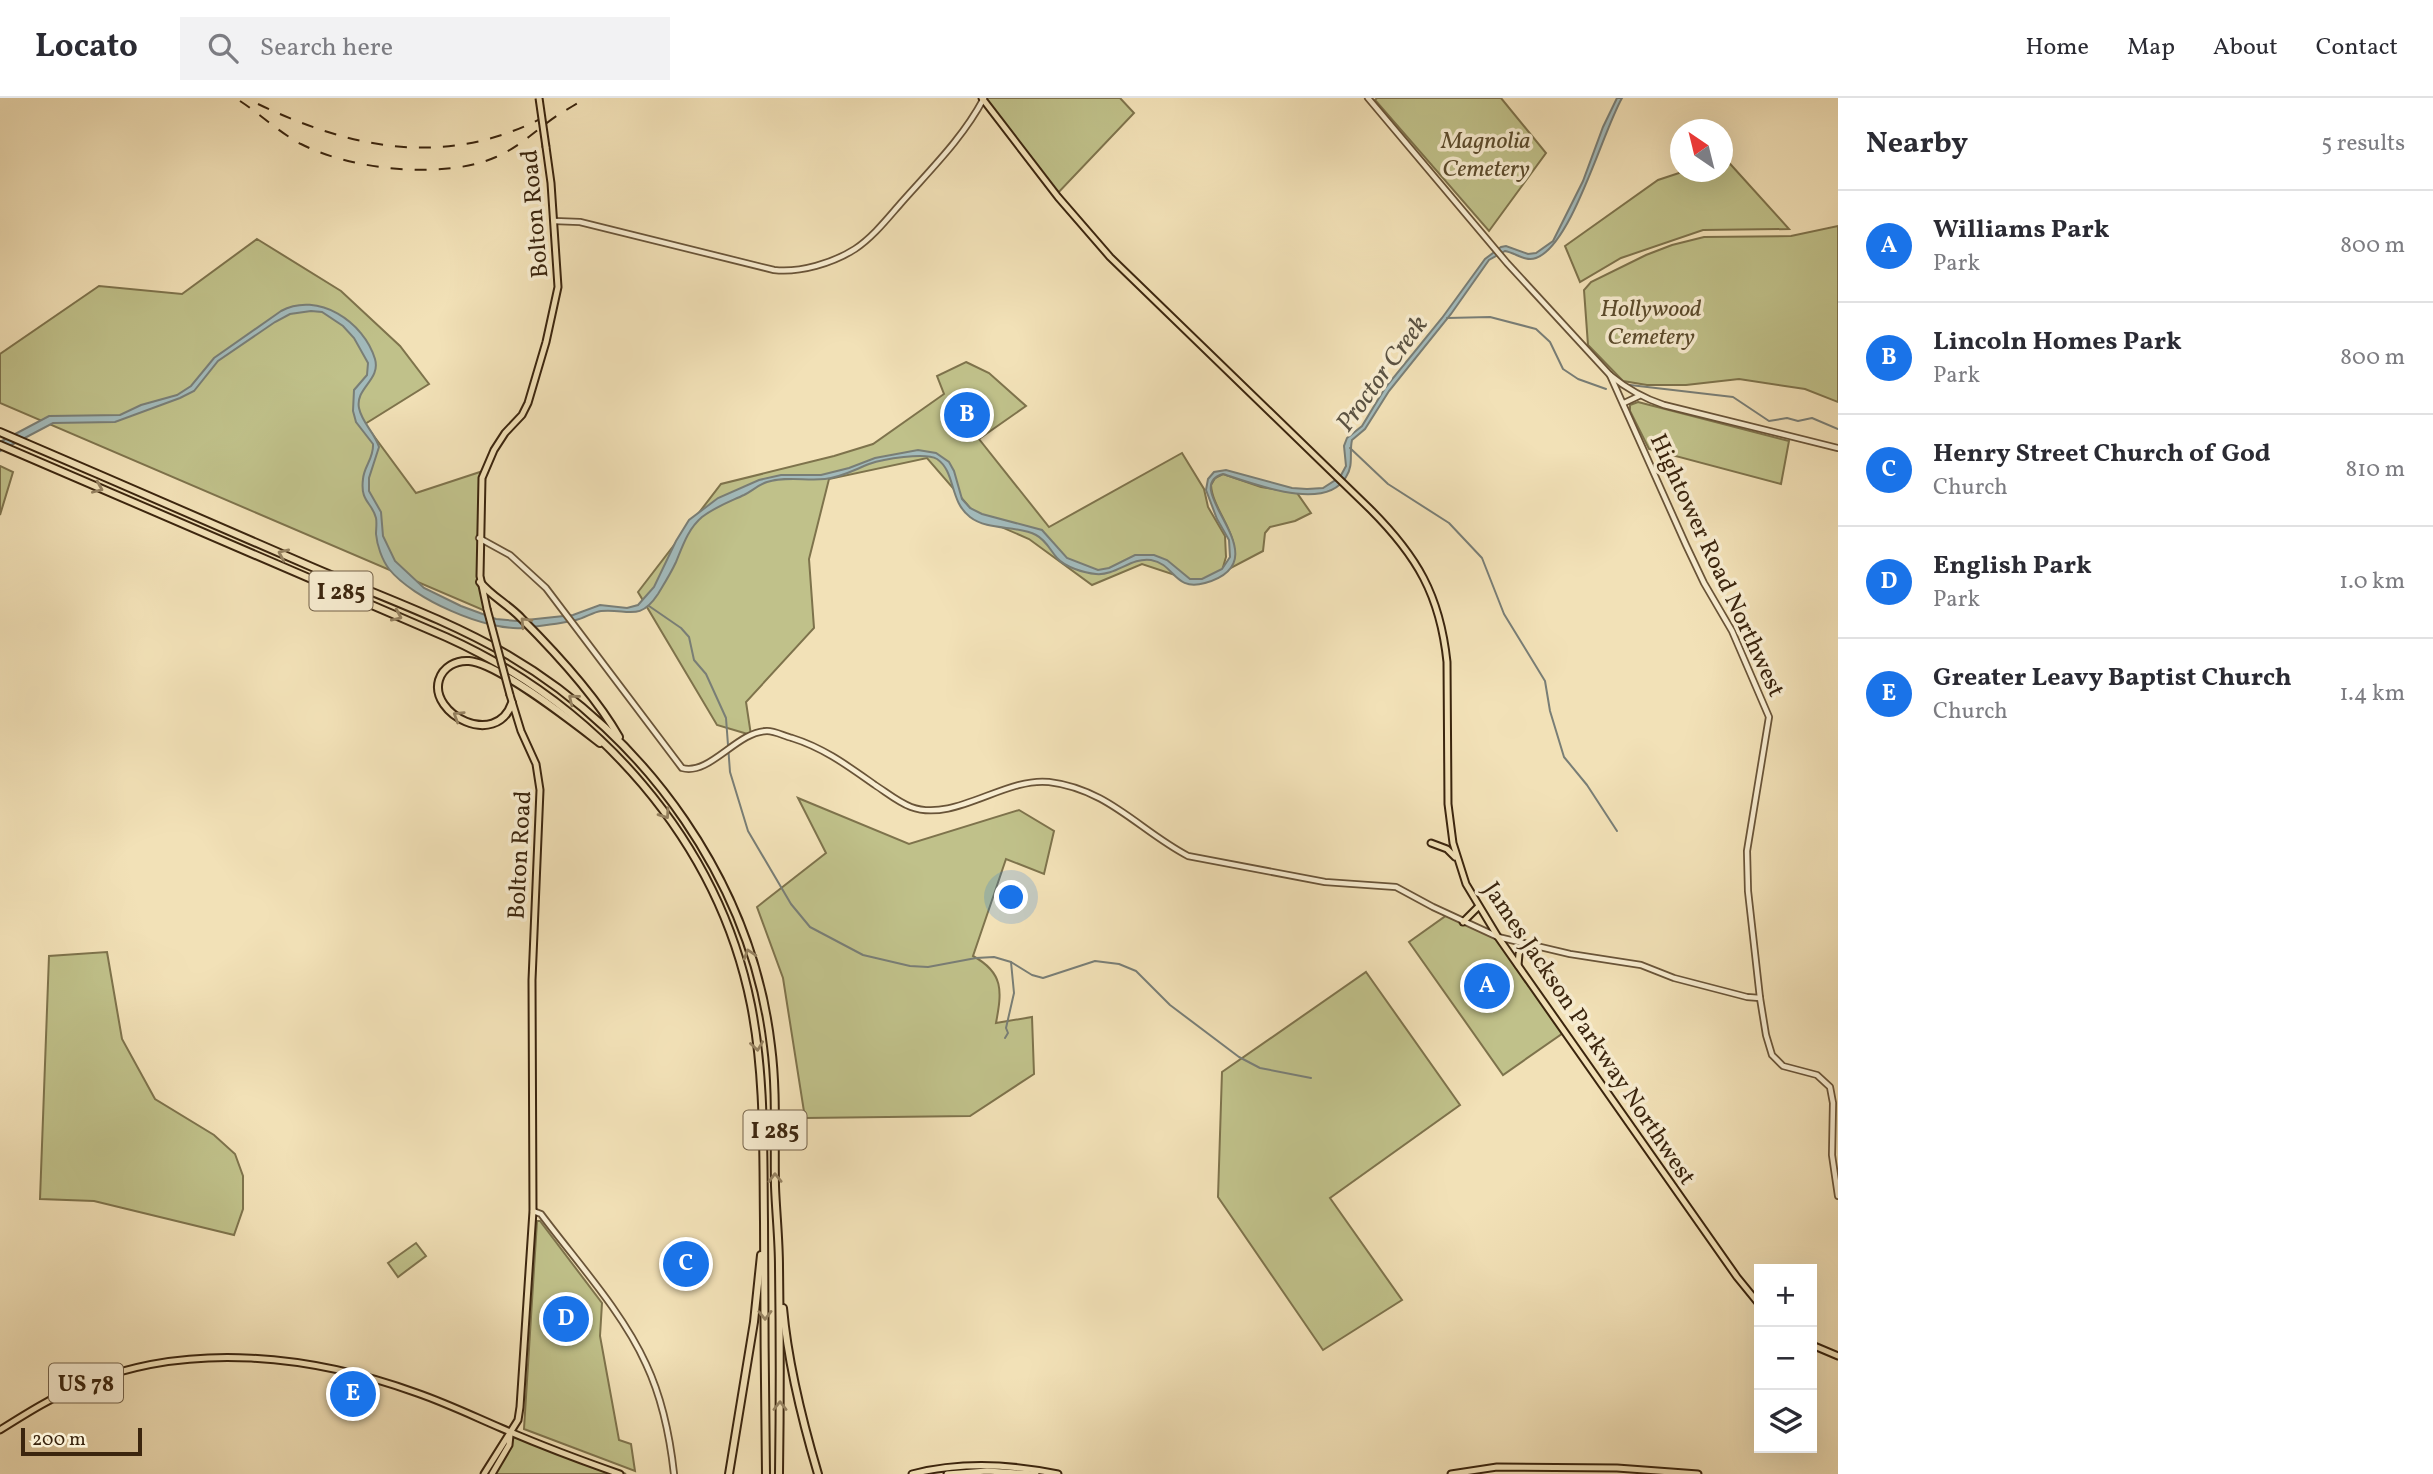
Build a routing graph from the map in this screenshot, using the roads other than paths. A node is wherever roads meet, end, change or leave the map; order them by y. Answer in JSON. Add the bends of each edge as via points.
{"nodes":[{"id":1,"x":539,"y":98,"type":"edge"},
{"id":2,"x":983,"y":98,"type":"edge"},
{"id":3,"x":1368,"y":98,"type":"edge"},
{"id":4,"x":554,"y":221,"type":"junction"},
{"id":5,"x":1610,"y":375,"type":"junction"},
{"id":6,"x":1639,"y":396,"type":"junction"},
{"id":7,"x":1623,"y":403,"type":"junction"},
{"id":8,"x":0,"y":432,"type":"edge"},
{"id":9,"x":0,"y":446,"type":"edge"},
{"id":10,"x":1838,"y":448,"type":"edge"},
{"id":11,"x":480,"y":538,"type":"junction"},
{"id":12,"x":480,"y":582,"type":"junction"},
{"id":13,"x":512,"y":703,"type":"junction"},
{"id":14,"x":623,"y":745,"type":"junction"},
{"id":15,"x":622,"y":761,"type":"junction"},
{"id":16,"x":1432,"y":843,"type":"dead end"},
{"id":17,"x":1458,"y":862,"type":"junction"},
{"id":18,"x":1478,"y":906,"type":"junction"},
{"id":19,"x":1463,"y":922,"type":"junction"},
{"id":20,"x":1498,"y":937,"type":"junction"},
{"id":21,"x":1525,"y":944,"type":"junction"},
{"id":22,"x":1518,"y":965,"type":"junction"},
{"id":23,"x":1760,"y":998,"type":"junction"},
{"id":24,"x":1838,"y":1196,"type":"edge"},
{"id":25,"x":533,"y":1211,"type":"junction"},
{"id":26,"x":764,"y":1222,"type":"junction"},
{"id":27,"x":779,"y":1266,"type":"junction"},
{"id":28,"x":1754,"y":1298,"type":"edge"},
{"id":29,"x":1817,"y":1347,"type":"edge"},
{"id":30,"x":1838,"y":1356,"type":"edge"},
{"id":31,"x":0,"y":1430,"type":"edge"},
{"id":32,"x":511,"y":1432,"type":"junction"},
{"id":33,"x":484,"y":1474,"type":"edge"},
{"id":34,"x":492,"y":1474,"type":"edge"},
{"id":35,"x":620,"y":1474,"type":"edge"},
{"id":36,"x":674,"y":1474,"type":"edge"},
{"id":37,"x":729,"y":1474,"type":"edge"},
{"id":38,"x":766,"y":1474,"type":"edge"},
{"id":39,"x":779,"y":1474,"type":"edge"},
{"id":40,"x":818,"y":1474,"type":"edge"},
{"id":41,"x":912,"y":1474,"type":"edge"},
{"id":42,"x":947,"y":1474,"type":"edge"},
{"id":43,"x":1036,"y":1474,"type":"edge"},
{"id":44,"x":1058,"y":1474,"type":"edge"},
{"id":45,"x":1451,"y":1474,"type":"edge"},
{"id":46,"x":1698,"y":1474,"type":"edge"}],
"edges":[{"from":1,"to":4,"type":"main road","name":"Bolton Road","bridge":true},
{"from":2,"to":4,"type":"street","via":[[949,149],[865,242],[801,270],[774,270],[580,222]]},
{"from":2,"to":17,"type":"main road","name":"James Jackson Parkway Northwest","via":[[1110,257],[1404,545],[1428,585],[1447,662],[1448,804]]},
{"from":3,"to":5,"type":"street"},
{"from":4,"to":11,"type":"main road","name":"Bolton Road","via":[[558,287],[550,329],[526,409],[484,469]]},
{"from":5,"to":6,"type":"street"},
{"from":5,"to":7,"type":"street","name":"Hightower Road Northwest"},
{"from":6,"to":7,"type":"street"},
{"from":6,"to":10,"type":"street"},
{"from":7,"to":23,"type":"street","name":"Hightower Road Northwest","via":[[1769,717],[1747,851]]},
{"from":14,"to":8,"type":"highway","number":"I 285","one_way":true,"via":[[557,687],[491,646]]},
{"from":9,"to":15,"type":"highway","number":"I 285","one_way":true,"via":[[469,648],[551,697]]},
{"from":11,"to":12,"type":"main road","name":"Bolton Road"},
{"from":11,"to":19,"type":"street","via":[[523,565],[546,588],[682,768],[698,769],[732,746],[770,731],[821,748],[904,804],[922,810],[965,804],[1030,782],[1063,785],[1117,807],[1188,856],[1325,882],[1396,887]]},
{"from":12,"to":13,"type":"main road","name":"Bolton Road","bridge":true},
{"from":14,"to":12,"type":"highway","one_way":true,"via":[[602,712],[539,638]]},
{"from":13,"to":15,"type":"highway","one_way":true,"via":[[506,718],[497,724],[468,722],[444,706],[440,679],[454,663],[483,665],[533,694]]},
{"from":13,"to":25,"type":"main road","name":"Bolton Road","via":[[536,764],[540,790],[532,980]]},
{"from":27,"to":14,"type":"highway","number":"I 285","one_way":true,"via":[[772,1047],[750,957],[703,849],[663,790]]},
{"from":15,"to":26,"type":"highway","number":"I 285","one_way":true,"via":[[653,796],[690,851],[738,956],[761,1070]]},
{"from":16,"to":17,"type":"main road","via":[[1447,849]]},
{"from":17,"to":18,"type":"main road","name":"James Jackson Parkway Northwest"},
{"from":18,"to":19,"type":"main road"},
{"from":18,"to":20,"type":"main road","name":"James Jackson Parkway Northwest"},
{"from":19,"to":20,"type":"street"},
{"from":20,"to":21,"type":"street"},
{"from":20,"to":22,"type":"main road","name":"James Jackson Parkway Northwest"},
{"from":21,"to":22,"type":"main road"},
{"from":21,"to":23,"type":"street","via":[[1630,963]]},
{"from":22,"to":28,"type":"main road","name":"James Jackson Parkway Northwest"},
{"from":23,"to":24,"type":"street","name":"Hightower Road Northwest","via":[[1772,1055],[1783,1066],[1818,1075],[1830,1087]]},
{"from":25,"to":32,"type":"main road","name":"Bolton Road","via":[[520,1407]]},
{"from":25,"to":36,"type":"street","via":[[541,1214],[586,1273],[639,1350],[665,1421]]},
{"from":26,"to":37,"type":"highway","via":[[754,1322]]},
{"from":26,"to":38,"type":"highway","number":"I 285","one_way":true},
{"from":39,"to":27,"type":"highway","number":"I 285","one_way":true},
{"from":27,"to":40,"type":"highway","via":[[790,1361]]},
{"from":29,"to":30,"type":"main road"},
{"from":31,"to":32,"type":"main road","number":"US 78","via":[[58,1395],[109,1375],[172,1361],[239,1357],[293,1362],[377,1380]]},
{"from":32,"to":33,"type":"main road"},
{"from":32,"to":34,"type":"main road","via":[[509,1445]]},
{"from":32,"to":35,"type":"main road","number":"US 78"},
{"from":41,"to":44,"type":"main road","via":[[984,1466]]},
{"from":42,"to":43,"type":"main road"},
{"from":45,"to":46,"type":"main road","via":[[1497,1466]]}]}
